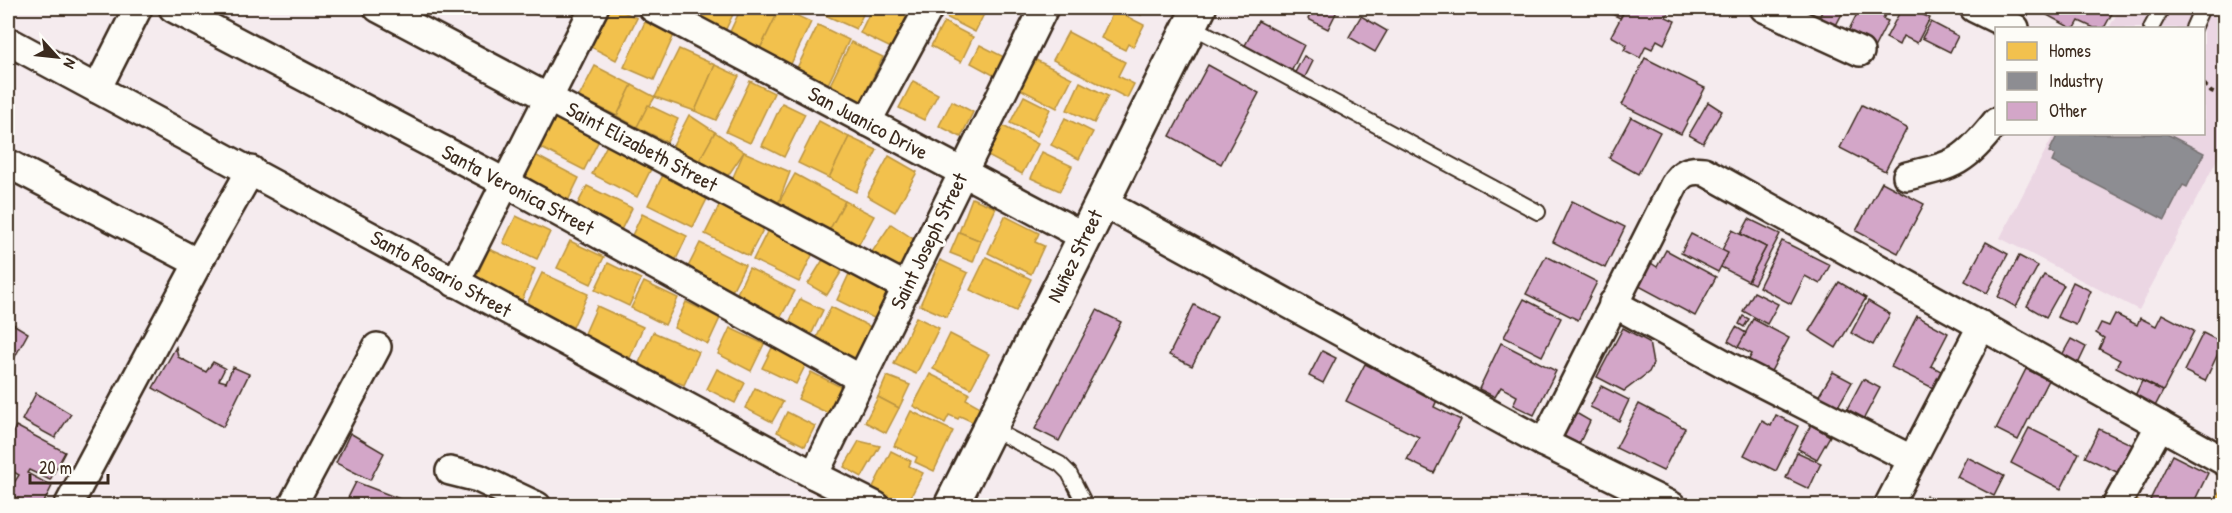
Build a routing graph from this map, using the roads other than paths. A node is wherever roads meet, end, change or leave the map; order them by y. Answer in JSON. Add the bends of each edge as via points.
{"nodes":[{"id":1,"x":138,"y":8,"type":"edge"},
{"id":2,"x":173,"y":8,"type":"edge"},
{"id":3,"x":378,"y":8,"type":"edge"},
{"id":4,"x":594,"y":8,"type":"edge"},
{"id":5,"x":653,"y":8,"type":"edge"},
{"id":6,"x":929,"y":8,"type":"edge"},
{"id":7,"x":1044,"y":8,"type":"edge"},
{"id":8,"x":1764,"y":8,"type":"edge"},
{"id":9,"x":1974,"y":8,"type":"edge"},
{"id":10,"x":2162,"y":8,"type":"edge"},
{"id":11,"x":2202,"y":8,"type":"edge"},
{"id":12,"x":1195,"y":16,"type":"edge"},
{"id":13,"x":2012,"y":27,"type":"edge"},
{"id":14,"x":2152,"y":27,"type":"edge"},
{"id":15,"x":2193,"y":27,"type":"edge"},
{"id":16,"x":8,"y":41,"type":"edge"},
{"id":17,"x":1860,"y":52,"type":"dead end"},
{"id":18,"x":97,"y":89,"type":"junction"},
{"id":19,"x":548,"y":97,"type":"junction"},
{"id":20,"x":867,"y":122,"type":"junction"},
{"id":21,"x":1995,"y":123,"type":"edge"},
{"id":22,"x":9,"y":164,"type":"edge"},
{"id":23,"x":251,"y":170,"type":"junction"},
{"id":24,"x":962,"y":173,"type":"junction"},
{"id":25,"x":1907,"y":176,"type":"dead end"},
{"id":26,"x":506,"y":183,"type":"junction"},
{"id":27,"x":1102,"y":202,"type":"junction"},
{"id":28,"x":1538,"y":212,"type":"dead end"},
{"id":29,"x":1085,"y":237,"type":"junction"},
{"id":30,"x":198,"y":263,"type":"junction"},
{"id":31,"x":455,"y":283,"type":"junction"},
{"id":32,"x":906,"y":286,"type":"junction"},
{"id":33,"x":1613,"y":303,"type":"junction"},
{"id":34,"x":1982,"y":325,"type":"junction"},
{"id":35,"x":377,"y":348,"type":"dead end"},
{"id":36,"x":861,"y":379,"type":"junction"},
{"id":37,"x":2160,"y":425,"type":"junction"},
{"id":38,"x":990,"y":428,"type":"junction"},
{"id":39,"x":1544,"y":443,"type":"junction"},
{"id":40,"x":1911,"y":459,"type":"junction"},
{"id":41,"x":2224,"y":461,"type":"edge"},
{"id":42,"x":450,"y":471,"type":"dead end"},
{"id":43,"x":814,"y":475,"type":"junction"},
{"id":44,"x":68,"y":506,"type":"edge"},
{"id":45,"x":292,"y":506,"type":"edge"},
{"id":46,"x":537,"y":506,"type":"edge"},
{"id":47,"x":876,"y":506,"type":"edge"},
{"id":48,"x":951,"y":506,"type":"edge"},
{"id":49,"x":1086,"y":506,"type":"edge"},
{"id":50,"x":1672,"y":506,"type":"edge"},
{"id":51,"x":1888,"y":506,"type":"edge"},
{"id":52,"x":2116,"y":506,"type":"edge"}],
"edges":[{"from":1,"to":18,"type":"street"},
{"from":2,"to":26,"type":"street","name":"Santa Veronica Street"},
{"from":3,"to":19,"type":"street","name":"Saint Elizabeth Street"},
{"from":4,"to":19,"type":"street"},
{"from":5,"to":20,"type":"street","name":"San Juanico Drive"},
{"from":6,"to":20,"type":"street"},
{"from":7,"to":24,"type":"street","name":"Saint Joseph Street"},
{"from":8,"to":17,"type":"street"},
{"from":9,"to":13,"type":"street"},
{"from":10,"to":14,"type":"lane"},
{"from":11,"to":15,"type":"lane"},
{"from":12,"to":27,"type":"street","name":"Nuñez Street"},
{"from":12,"to":28,"type":"lane"},
{"from":16,"to":18,"type":"street","name":"Santo Rosario Street"},
{"from":18,"to":23,"type":"street","name":"Santo Rosario Street"},
{"from":19,"to":26,"type":"street"},
{"from":19,"to":32,"type":"street","name":"Saint Elizabeth Street"},
{"from":20,"to":24,"type":"street","name":"San Juanico Drive"},
{"from":21,"to":25,"type":"street","via":[[1964,158],[1944,168]]},
{"from":22,"to":30,"type":"street"},
{"from":23,"to":30,"type":"street"},
{"from":23,"to":31,"type":"street","name":"Santo Rosario Street"},
{"from":24,"to":29,"type":"street","name":"San Juanico Drive"},
{"from":24,"to":32,"type":"street","name":"Saint Joseph Street"},
{"from":26,"to":31,"type":"street"},
{"from":26,"to":36,"type":"street","name":"Santa Veronica Street"},
{"from":27,"to":29,"type":"street","name":"Nuñez Street"},
{"from":27,"to":39,"type":"street"},
{"from":29,"to":38,"type":"street","name":"Nuñez Street"},
{"from":30,"to":44,"type":"street"},
{"from":31,"to":43,"type":"street","name":"Santo Rosario Street"},
{"from":32,"to":36,"type":"street","name":"Saint Joseph Street"},
{"from":33,"to":34,"type":"street","via":[[1679,176],[1694,170],[1704,171]]},
{"from":33,"to":39,"type":"street"},
{"from":33,"to":40,"type":"street"},
{"from":34,"to":37,"type":"street"},
{"from":34,"to":40,"type":"street"},
{"from":35,"to":45,"type":"street"},
{"from":36,"to":43,"type":"street","name":"Saint Joseph Street"},
{"from":37,"to":41,"type":"street"},
{"from":37,"to":52,"type":"street"},
{"from":38,"to":48,"type":"street","name":"Nuñez Street"},
{"from":38,"to":49,"type":"lane","via":[[1060,464]]},
{"from":39,"to":50,"type":"street"},
{"from":40,"to":51,"type":"street"},
{"from":42,"to":46,"type":"street","via":[[478,478]]},
{"from":43,"to":47,"type":"street","name":"Santo Rosario Street"}]}
